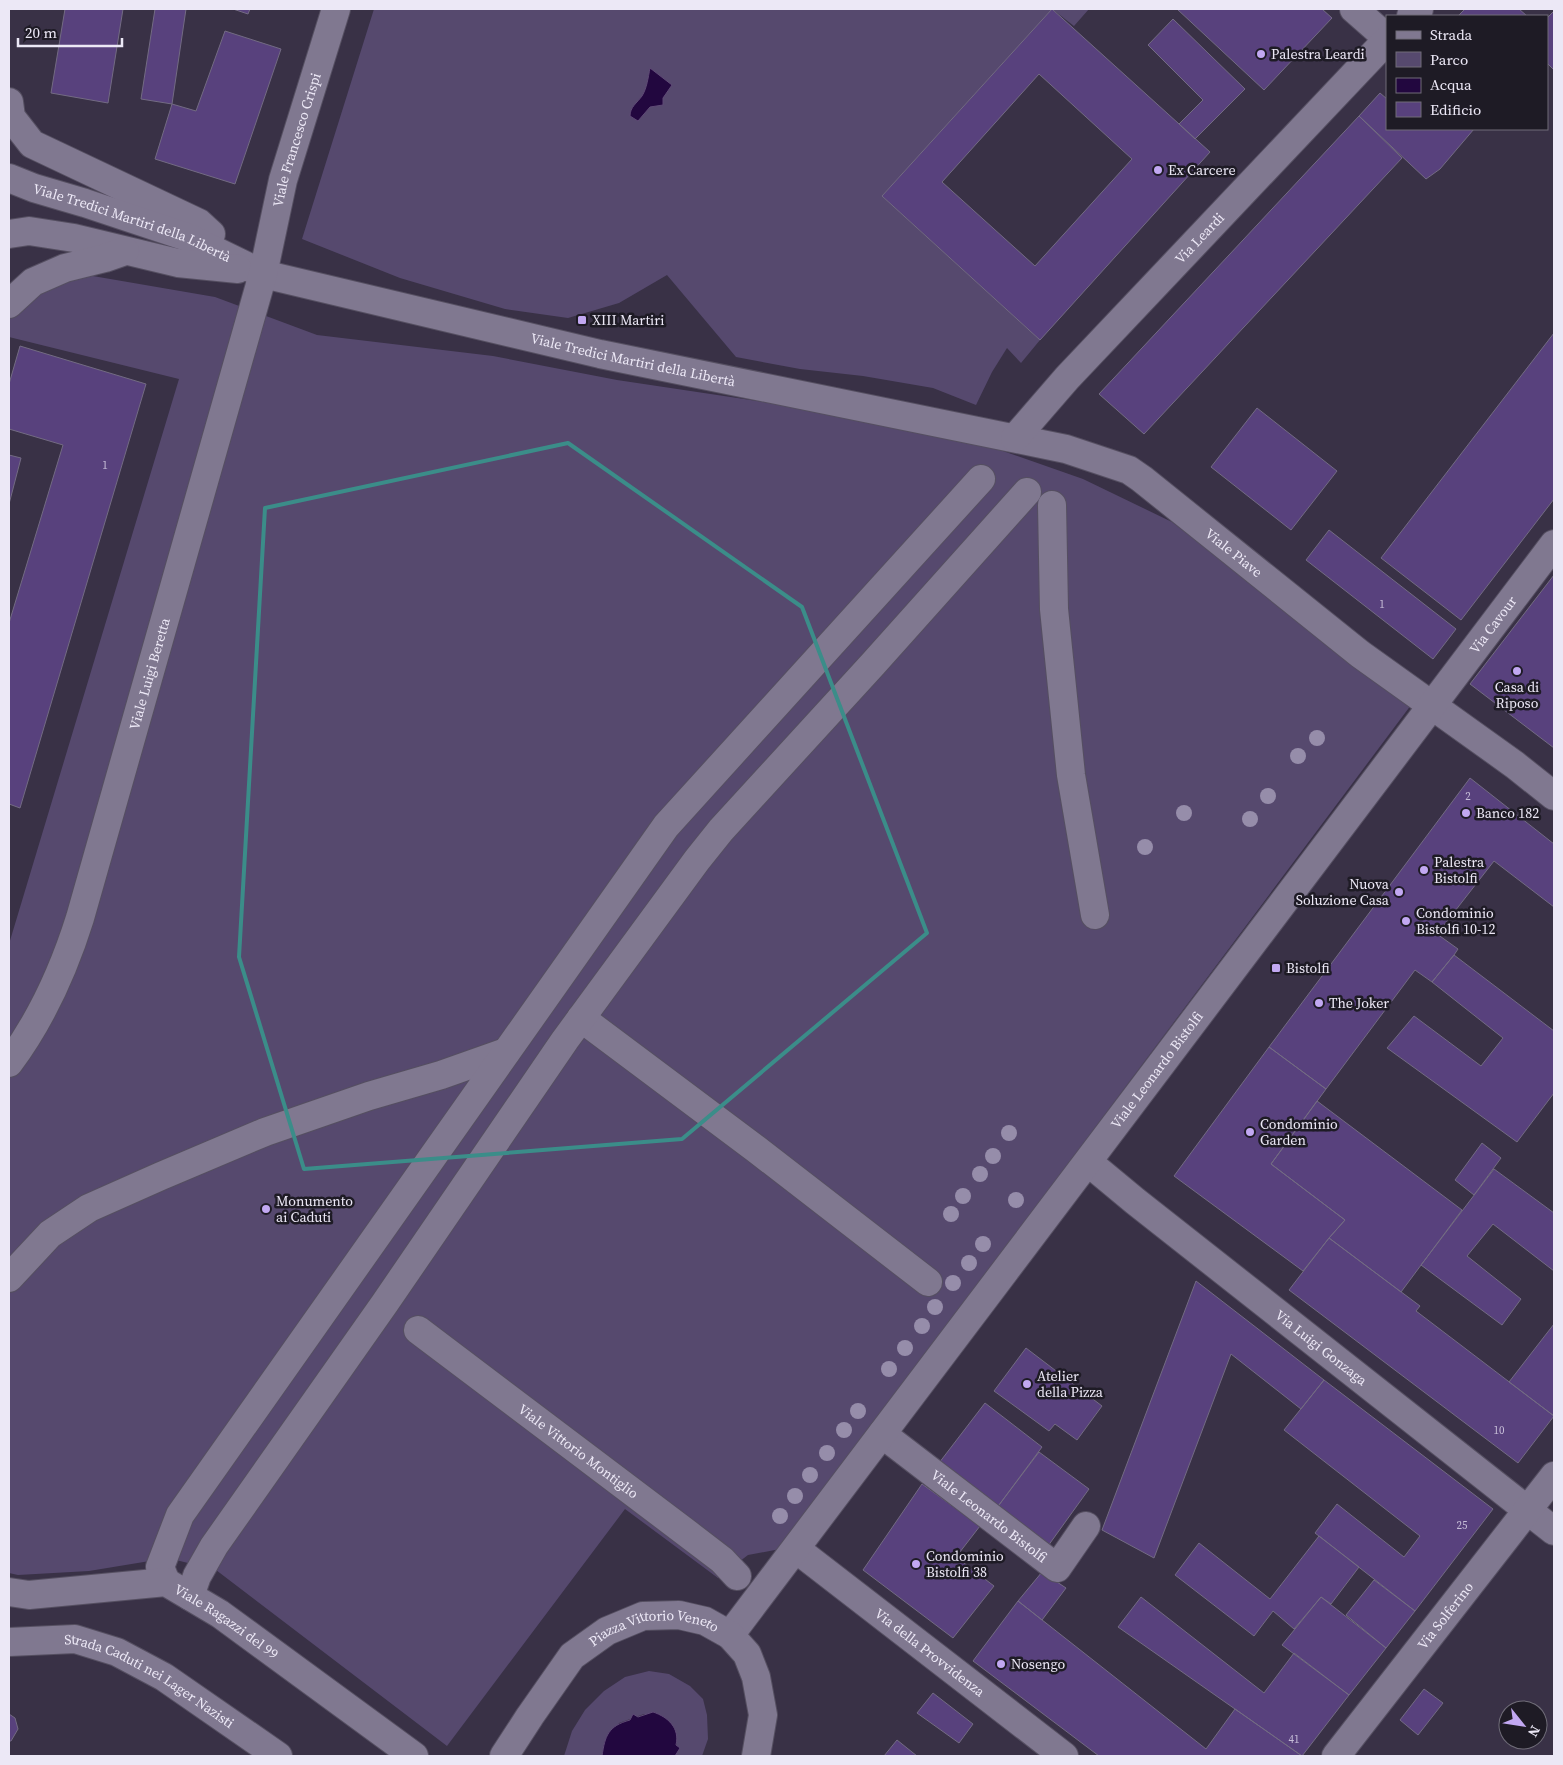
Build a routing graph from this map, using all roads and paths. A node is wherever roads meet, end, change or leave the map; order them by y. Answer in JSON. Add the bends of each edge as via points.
{"nodes":[{"id":1,"x":336,"y":9,"type":"edge"},
{"id":2,"x":1354,"y":9,"type":"edge"},
{"id":3,"x":1386,"y":38,"type":"edge"},
{"id":4,"x":1386,"y":40,"type":"edge"},
{"id":5,"x":9,"y":102,"type":"edge"},
{"id":6,"x":9,"y":178,"type":"edge"},
{"id":7,"x":9,"y":234,"type":"edge"},
{"id":8,"x":125,"y":251,"type":"junction"},
{"id":9,"x":259,"y":272,"type":"junction"},
{"id":10,"x":9,"y":304,"type":"edge"},
{"id":11,"x":1016,"y":438,"type":"junction"},
{"id":12,"x":982,"y":479,"type":"dead end"},
{"id":13,"x":1027,"y":492,"type":"dead end"},
{"id":14,"x":1052,"y":505,"type":"dead end"},
{"id":15,"x":1554,"y":544,"type":"edge"},
{"id":16,"x":1432,"y":706,"type":"junction"},
{"id":17,"x":1554,"y":796,"type":"edge"},
{"id":18,"x":1095,"y":915,"type":"dead end"},
{"id":19,"x":581,"y":1018,"type":"junction"},
{"id":20,"x":506,"y":1052,"type":"junction"},
{"id":21,"x":9,"y":1064,"type":"edge"},
{"id":22,"x":1088,"y":1162,"type":"junction"},
{"id":23,"x":9,"y":1278,"type":"edge"},
{"id":24,"x":928,"y":1282,"type":"dead end"},
{"id":25,"x":418,"y":1330,"type":"dead end"},
{"id":26,"x":882,"y":1434,"type":"junction"},
{"id":27,"x":1554,"y":1476,"type":"edge"},
{"id":28,"x":1528,"y":1510,"type":"junction"},
{"id":29,"x":1086,"y":1526,"type":"dead end"},
{"id":30,"x":1554,"y":1531,"type":"edge"},
{"id":31,"x":796,"y":1549,"type":"junction"},
{"id":32,"x":736,"y":1576,"type":"dead end"},
{"id":33,"x":166,"y":1582,"type":"junction"},
{"id":34,"x":9,"y":1592,"type":"edge"},
{"id":35,"x":190,"y":1596,"type":"junction"},
{"id":36,"x":730,"y":1635,"type":"junction"},
{"id":37,"x":9,"y":1642,"type":"edge"},
{"id":38,"x":278,"y":1756,"type":"edge"},
{"id":39,"x":414,"y":1756,"type":"edge"},
{"id":40,"x":504,"y":1756,"type":"edge"},
{"id":41,"x":756,"y":1756,"type":"edge"},
{"id":42,"x":1064,"y":1756,"type":"edge"},
{"id":43,"x":1336,"y":1756,"type":"edge"}],
"edges":[{"from":1,"to":9,"type":"street","name":"Viale Francesco Crispi","via":[[283,180]]},
{"from":2,"to":3,"type":"street"},
{"from":4,"to":11,"type":"street","name":"Via Leardi","via":[[1068,378]]},
{"from":5,"to":9,"type":"street","name":"Viale Tredici Martiri della Libertà","via":[[11,117],[32,144],[199,224]]},
{"from":6,"to":9,"type":"street","name":"Viale Tredici Martiri della Libertà","via":[[187,237]]},
{"from":7,"to":8,"type":"street","name":"Viale Tredici Martiri della Libertà","via":[[29,231]]},
{"from":8,"to":9,"type":"street","name":"Viale Tredici Martiri della Libertà","via":[[178,264]]},
{"from":8,"to":10,"type":"street","name":"Viale Tredici Martiri della Libertà","via":[[65,268],[33,282]]},
{"from":9,"to":11,"type":"street","name":"Viale Tredici Martiri della Libertà","via":[[600,354]]},
{"from":9,"to":21,"type":"street","name":"Viale Luigi Beretta","via":[[80,918],[68,956]]},
{"from":11,"to":16,"type":"street","name":"Viale Piave","via":[[1066,449],[1129,470],[1360,654]]},
{"from":12,"to":20,"type":"street","via":[[666,826]]},
{"from":13,"to":19,"type":"street","via":[[721,830]]},
{"from":14,"to":18,"type":"street","via":[[1054,609],[1071,776]]},
{"from":15,"to":16,"type":"street","name":"Via Cavour"},
{"from":16,"to":17,"type":"street","name":"Viale Piave"},
{"from":16,"to":22,"type":"street","name":"Viale Leonardo Bistolfi"},
{"from":19,"to":24,"type":"street"},
{"from":19,"to":35,"type":"street","via":[[214,1546]]},
{"from":20,"to":23,"type":"street","via":[[265,1132],[89,1208],[50,1234]]},
{"from":20,"to":33,"type":"street","via":[[180,1514],[160,1568]]},
{"from":22,"to":26,"type":"street","name":"Viale Leonardo Bistolfi"},
{"from":22,"to":28,"type":"street","name":"Via Luigi Gonzaga"},
{"from":25,"to":32,"type":"street","name":"Viale Vittorio Montiglio","via":[[722,1560]]},
{"from":26,"to":29,"type":"street","name":"Viale Leonardo Bistolfi","via":[[1057,1568]]},
{"from":26,"to":31,"type":"street","name":"Viale Leonardo Bistolfi"},
{"from":27,"to":28,"type":"street","name":"Via Solferino"},
{"from":28,"to":30,"type":"street","name":"Via Luigi Gonzaga"},
{"from":28,"to":43,"type":"street","name":"Via Solferino"},
{"from":31,"to":36,"type":"street","name":"Viale Leonardo Bistolfi"},
{"from":31,"to":42,"type":"street","name":"Via della Provvidenza"},
{"from":33,"to":34,"type":"street","name":"Viale Ragazzi del 99","via":[[29,1595]]},
{"from":33,"to":35,"type":"street","name":"Viale Ragazzi del 99"},
{"from":35,"to":39,"type":"street","name":"Viale Ragazzi del 99","via":[[220,1614]]},
{"from":36,"to":40,"type":"street","name":"Piazza Vittorio Veneto","via":[[704,1621],[678,1615],[643,1616],[607,1631],[572,1656]]},
{"from":36,"to":41,"type":"street","name":"Piazza Vittorio Veneto","via":[[747,1654],[756,1677],[763,1714]]},
{"from":37,"to":38,"type":"street","name":"Strada Caduti nei Lager Nazisti","via":[[75,1639],[116,1652],[164,1677]]}]}
